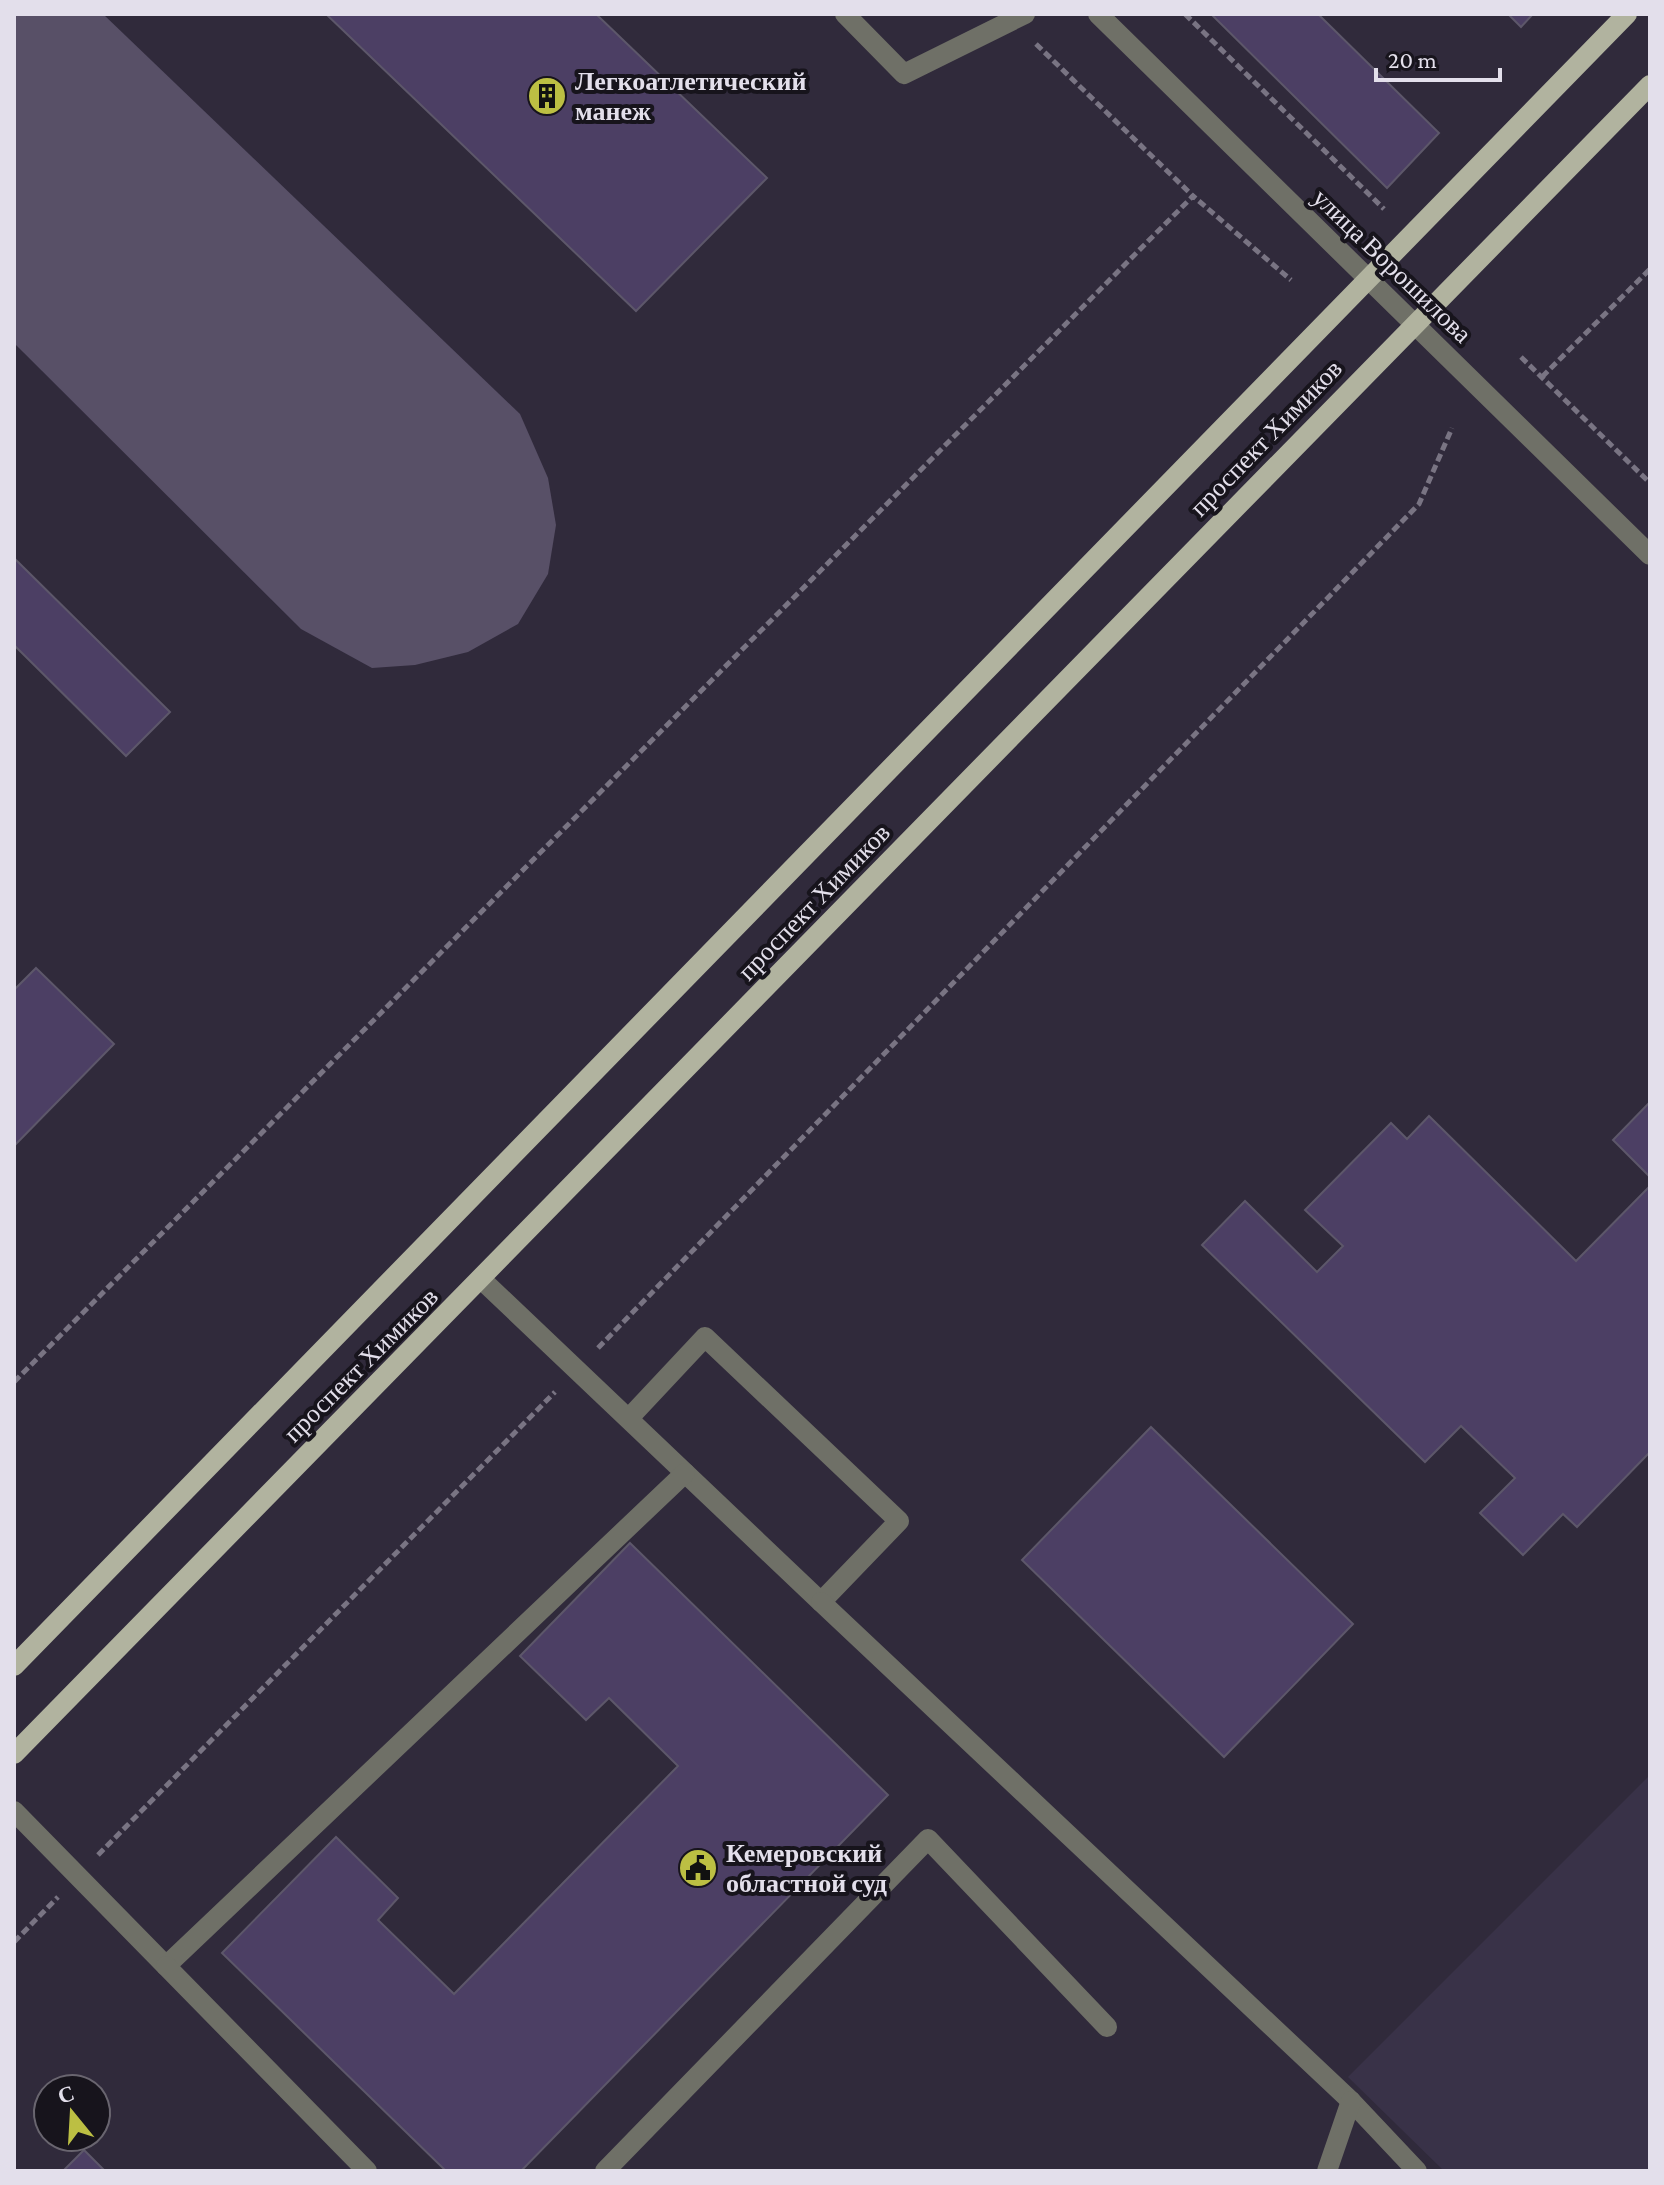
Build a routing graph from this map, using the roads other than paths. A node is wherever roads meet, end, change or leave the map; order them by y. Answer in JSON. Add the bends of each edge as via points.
{"nodes":[{"id":1,"x":845,"y":14,"type":"edge"},
{"id":2,"x":1098,"y":14,"type":"edge"},
{"id":3,"x":1627,"y":14,"type":"edge"},
{"id":4,"x":1018,"y":17,"type":"edge"},
{"id":5,"x":1650,"y":85,"type":"edge"},
{"id":6,"x":1369,"y":279,"type":"junction"},
{"id":7,"x":1414,"y":323,"type":"junction"},
{"id":8,"x":1650,"y":555,"type":"edge"},
{"id":9,"x":481,"y":1279,"type":"junction"},
{"id":10,"x":630,"y":1417,"type":"junction"},
{"id":11,"x":685,"y":1473,"type":"junction"},
{"id":12,"x":821,"y":1602,"type":"junction"},
{"id":13,"x":14,"y":1666,"type":"edge"},
{"id":14,"x":14,"y":1754,"type":"edge"},
{"id":15,"x":14,"y":1811,"type":"edge"},
{"id":16,"x":166,"y":1966,"type":"junction"},
{"id":17,"x":1107,"y":2027,"type":"dead end"},
{"id":18,"x":1351,"y":2101,"type":"junction"},
{"id":19,"x":367,"y":2171,"type":"edge"},
{"id":20,"x":605,"y":2171,"type":"edge"},
{"id":21,"x":1327,"y":2171,"type":"edge"},
{"id":22,"x":1417,"y":2171,"type":"edge"}],
"edges":[{"from":1,"to":4,"type":"street","via":[[904,74]]},
{"from":2,"to":6,"type":"street","name":"улица Ворошилова"},
{"from":3,"to":6,"type":"main road","name":"проспект Химиков"},
{"from":5,"to":7,"type":"main road","name":"проспект Химиков"},
{"from":6,"to":7,"type":"street","name":"улица Ворошилова"},
{"from":6,"to":13,"type":"main road","name":"проспект Химиков"},
{"from":7,"to":8,"type":"street","name":"улица Ворошилова"},
{"from":7,"to":9,"type":"main road","name":"проспект Химиков"},
{"from":9,"to":10,"type":"street"},
{"from":9,"to":14,"type":"main road","name":"проспект Химиков"},
{"from":10,"to":11,"type":"street"},
{"from":10,"to":12,"type":"street","via":[[705,1337],[899,1521]]},
{"from":11,"to":12,"type":"street"},
{"from":11,"to":16,"type":"street"},
{"from":12,"to":18,"type":"street"},
{"from":15,"to":16,"type":"street"},
{"from":16,"to":19,"type":"street"},
{"from":17,"to":20,"type":"street","via":[[928,1839]]},
{"from":18,"to":21,"type":"street"},
{"from":18,"to":22,"type":"street"}]}
